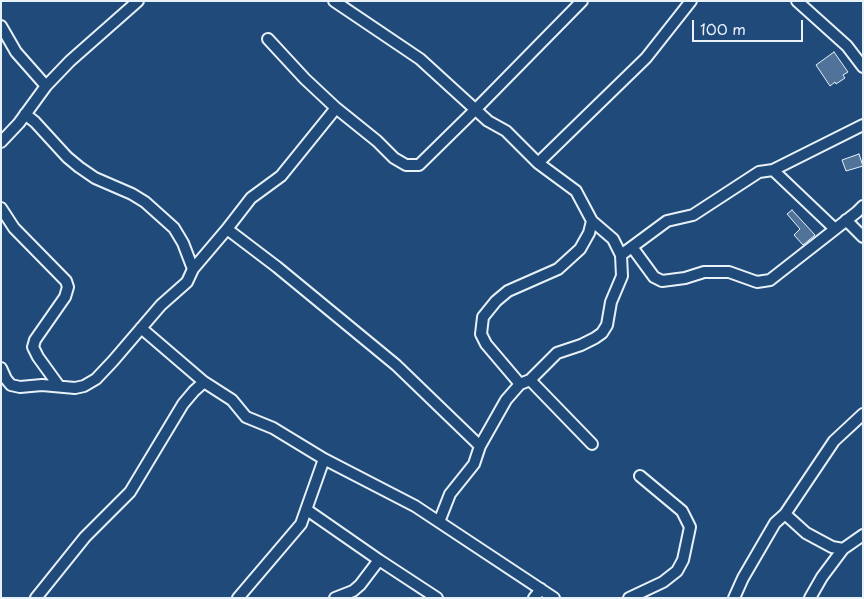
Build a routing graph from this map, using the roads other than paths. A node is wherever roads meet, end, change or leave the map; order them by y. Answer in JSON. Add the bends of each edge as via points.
{"nodes":[{"id":1,"x":138,"y":1,"type":"edge"},
{"id":2,"x":334,"y":1,"type":"edge"},
{"id":3,"x":582,"y":1,"type":"edge"},
{"id":4,"x":691,"y":1,"type":"edge"},
{"id":5,"x":797,"y":1,"type":"edge"},
{"id":6,"x":1,"y":26,"type":"edge"},
{"id":7,"x":268,"y":39,"type":"dead end"},
{"id":8,"x":863,"y":66,"type":"edge"},
{"id":9,"x":46,"y":86,"type":"junction"},
{"id":10,"x":336,"y":108,"type":"junction"},
{"id":11,"x":476,"y":110,"type":"junction"},
{"id":12,"x":25,"y":114,"type":"junction"},
{"id":13,"x":863,"y":125,"type":"edge"},
{"id":14,"x":1,"y":142,"type":"edge"},
{"id":15,"x":538,"y":164,"type":"junction"},
{"id":16,"x":773,"y":170,"type":"junction"},
{"id":17,"x":863,"y":206,"type":"edge"},
{"id":18,"x":1,"y":208,"type":"edge"},
{"id":19,"x":846,"y":220,"type":"junction"},
{"id":20,"x":592,"y":221,"type":"junction"},
{"id":21,"x":835,"y":229,"type":"junction"},
{"id":22,"x":227,"y":230,"type":"junction"},
{"id":23,"x":863,"y":237,"type":"edge"},
{"id":24,"x":632,"y":247,"type":"junction"},
{"id":25,"x":621,"y":255,"type":"junction"},
{"id":26,"x":193,"y":269,"type":"junction"},
{"id":27,"x":141,"y":328,"type":"junction"},
{"id":28,"x":1,"y":368,"type":"edge"},
{"id":29,"x":204,"y":382,"type":"junction"},
{"id":30,"x":525,"y":382,"type":"junction"},
{"id":31,"x":59,"y":386,"type":"junction"},
{"id":32,"x":863,"y":414,"type":"edge"},
{"id":33,"x":592,"y":444,"type":"dead end"},
{"id":34,"x":480,"y":446,"type":"junction"},
{"id":35,"x":324,"y":459,"type":"junction"},
{"id":36,"x":640,"y":476,"type":"dead end"},
{"id":37,"x":306,"y":510,"type":"junction"},
{"id":38,"x":785,"y":514,"type":"junction"},
{"id":39,"x":439,"y":522,"type":"junction"},
{"id":40,"x":863,"y":535,"type":"edge"},
{"id":41,"x":842,"y":549,"type":"junction"},
{"id":42,"x":379,"y":560,"type":"junction"},
{"id":43,"x":541,"y":589,"type":"junction"},
{"id":44,"x":36,"y":598,"type":"edge"},
{"id":45,"x":238,"y":598,"type":"edge"},
{"id":46,"x":335,"y":598,"type":"edge"},
{"id":47,"x":437,"y":598,"type":"edge"},
{"id":48,"x":534,"y":598,"type":"edge"},
{"id":49,"x":554,"y":598,"type":"edge"},
{"id":50,"x":629,"y":598,"type":"edge"},
{"id":51,"x":734,"y":598,"type":"edge"},
{"id":52,"x":810,"y":598,"type":"edge"}],
"edges":[{"from":1,"to":9,"type":"street"},
{"from":2,"to":11,"type":"street","via":[[420,59]]},
{"from":3,"to":11,"type":"street"},
{"from":4,"to":15,"type":"street","via":[[646,58]]},
{"from":5,"to":8,"type":"street","via":[[847,46]]},
{"from":6,"to":9,"type":"street","via":[[16,52]]},
{"from":7,"to":10,"type":"street"},
{"from":9,"to":12,"type":"street"},
{"from":10,"to":11,"type":"street","via":[[406,165],[418,165]]},
{"from":10,"to":22,"type":"street","via":[[281,176],[251,198]]},
{"from":11,"to":15,"type":"street","via":[[506,131]]},
{"from":12,"to":14,"type":"street"},
{"from":12,"to":26,"type":"street","via":[[79,167],[145,202],[174,228],[184,242]]},
{"from":13,"to":16,"type":"street"},
{"from":15,"to":20,"type":"street","via":[[576,191]]},
{"from":16,"to":21,"type":"street"},
{"from":16,"to":24,"type":"street","via":[[759,172],[693,215],[667,222]]},
{"from":17,"to":19,"type":"street"},
{"from":18,"to":31,"type":"street","via":[[14,228],[66,281],[68,287],[33,347]]},
{"from":19,"to":21,"type":"street"},
{"from":19,"to":23,"type":"street"},
{"from":20,"to":25,"type":"street","via":[[613,239]]},
{"from":20,"to":30,"type":"street","via":[[580,249],[558,269],[508,290],[483,317],[481,334],[486,344]]},
{"from":21,"to":24,"type":"street","via":[[770,280],[757,282],[729,272],[704,272],[662,281],[654,277]]},
{"from":22,"to":26,"type":"street"},
{"from":22,"to":34,"type":"street","via":[[278,267],[396,366]]},
{"from":24,"to":25,"type":"street"},
{"from":25,"to":30,"type":"street","via":[[622,276],[602,333],[557,354]]},
{"from":26,"to":27,"type":"street","via":[[187,282]]},
{"from":27,"to":29,"type":"street"},
{"from":27,"to":31,"type":"street","via":[[96,379],[75,388]]},
{"from":28,"to":31,"type":"street","via":[[11,385]]},
{"from":29,"to":35,"type":"street","via":[[232,400],[246,417],[273,428]]},
{"from":29,"to":44,"type":"street","via":[[183,404],[130,492],[85,537]]},
{"from":30,"to":33,"type":"street"},
{"from":30,"to":34,"type":"street","via":[[506,400]]},
{"from":32,"to":38,"type":"street","via":[[834,441]]},
{"from":34,"to":39,"type":"street","via":[[474,464],[450,494]]},
{"from":35,"to":37,"type":"street"},
{"from":35,"to":39,"type":"street","via":[[415,506]]},
{"from":36,"to":50,"type":"street","via":[[682,511],[690,527],[683,560],[677,571],[663,582]]},
{"from":37,"to":42,"type":"street"},
{"from":37,"to":45,"type":"street","via":[[301,524]]},
{"from":38,"to":41,"type":"street","via":[[806,533]]},
{"from":38,"to":51,"type":"street","via":[[761,544]]},
{"from":39,"to":43,"type":"street"},
{"from":40,"to":41,"type":"street"},
{"from":41,"to":52,"type":"street"},
{"from":42,"to":46,"type":"street","via":[[360,585]]},
{"from":42,"to":47,"type":"street"},
{"from":43,"to":48,"type":"street"},
{"from":43,"to":49,"type":"street"}]}
